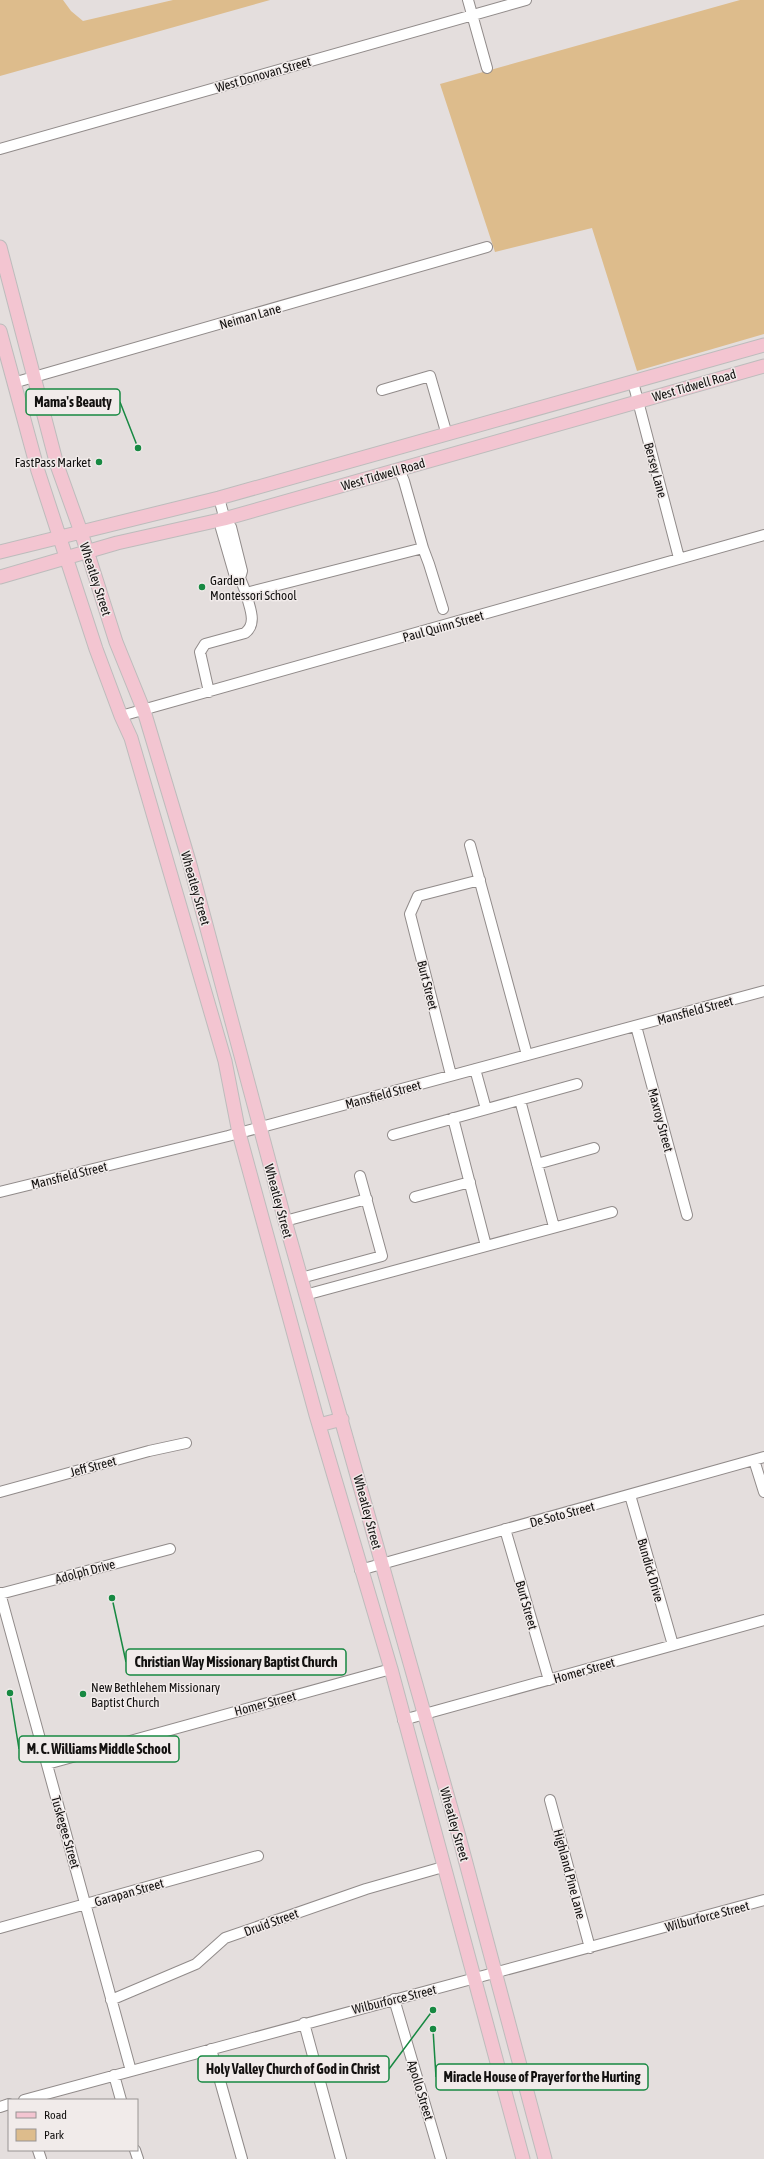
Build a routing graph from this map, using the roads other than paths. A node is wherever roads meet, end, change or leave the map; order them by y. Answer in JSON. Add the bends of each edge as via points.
{"nodes":[{"id":1,"x":468,"y":0,"type":"edge"},
{"id":2,"x":526,"y":0,"type":"edge"},
{"id":3,"x":473,"y":15,"type":"junction"},
{"id":4,"x":487,"y":68,"type":"dead end"},
{"id":5,"x":0,"y":149,"type":"edge"},
{"id":6,"x":0,"y":247,"type":"edge"},
{"id":7,"x":487,"y":247,"type":"dead end"},
{"id":8,"x":0,"y":331,"type":"edge"},
{"id":9,"x":764,"y":344,"type":"edge"},
{"id":10,"x":764,"y":366,"type":"edge"},
{"id":11,"x":34,"y":378,"type":"junction"},
{"id":12,"x":633,"y":382,"type":"junction"},
{"id":13,"x":13,"y":383,"type":"junction"},
{"id":14,"x":382,"y":390,"type":"dead end"},
{"id":15,"x":637,"y":402,"type":"junction"},
{"id":16,"x":498,"y":420,"type":"junction"},
{"id":17,"x":447,"y":435,"type":"junction"},
{"id":18,"x":504,"y":438,"type":"junction"},
{"id":19,"x":402,"y":475,"type":"junction"},
{"id":20,"x":219,"y":498,"type":"junction"},
{"id":21,"x":225,"y":522,"type":"junction"},
{"id":22,"x":81,"y":532,"type":"junction"},
{"id":23,"x":764,"y":534,"type":"edge"},
{"id":24,"x":61,"y":536,"type":"junction"},
{"id":25,"x":422,"y":548,"type":"junction"},
{"id":26,"x":0,"y":552,"type":"edge"},
{"id":27,"x":87,"y":552,"type":"junction"},
{"id":28,"x":67,"y":558,"type":"junction"},
{"id":29,"x":679,"y":558,"type":"junction"},
{"id":30,"x":0,"y":577,"type":"edge"},
{"id":31,"x":246,"y":593,"type":"junction"},
{"id":32,"x":443,"y":609,"type":"dead end"},
{"id":33,"x":209,"y":692,"type":"junction"},
{"id":34,"x":144,"y":711,"type":"junction"},
{"id":35,"x":121,"y":716,"type":"junction"},
{"id":36,"x":470,"y":845,"type":"dead end"},
{"id":37,"x":185,"y":849,"type":"junction"},
{"id":38,"x":166,"y":855,"type":"junction"},
{"id":39,"x":480,"y":880,"type":"junction"},
{"id":40,"x":224,"y":988,"type":"junction"},
{"id":41,"x":764,"y":991,"type":"edge"},
{"id":42,"x":204,"y":993,"type":"junction"},
{"id":43,"x":636,"y":1026,"type":"junction"},
{"id":44,"x":527,"y":1055,"type":"junction"},
{"id":45,"x":475,"y":1069,"type":"junction"},
{"id":46,"x":451,"y":1075,"type":"junction"},
{"id":47,"x":577,"y":1084,"type":"dead end"},
{"id":48,"x":520,"y":1100,"type":"junction"},
{"id":49,"x":486,"y":1109,"type":"junction"},
{"id":50,"x":453,"y":1118,"type":"junction"},
{"id":51,"x":260,"y":1128,"type":"junction"},
{"id":52,"x":239,"y":1133,"type":"junction"},
{"id":53,"x":393,"y":1135,"type":"dead end"},
{"id":54,"x":594,"y":1148,"type":"dead end"},
{"id":55,"x":537,"y":1164,"type":"junction"},
{"id":56,"x":360,"y":1176,"type":"dead end"},
{"id":57,"x":470,"y":1182,"type":"junction"},
{"id":58,"x":0,"y":1192,"type":"edge"},
{"id":59,"x":415,"y":1197,"type":"dead end"},
{"id":60,"x":366,"y":1199,"type":"junction"},
{"id":61,"x":612,"y":1212,"type":"dead end"},
{"id":62,"x":687,"y":1215,"type":"dead end"},
{"id":63,"x":285,"y":1221,"type":"junction"},
{"id":64,"x":554,"y":1227,"type":"junction"},
{"id":65,"x":486,"y":1246,"type":"junction"},
{"id":66,"x":301,"y":1278,"type":"junction"},
{"id":67,"x":281,"y":1284,"type":"junction"},
{"id":68,"x":306,"y":1295,"type":"junction"},
{"id":69,"x":342,"y":1419,"type":"junction"},
{"id":70,"x":319,"y":1425,"type":"junction"},
{"id":71,"x":186,"y":1443,"type":"dead end"},
{"id":72,"x":759,"y":1459,"type":"edge"},
{"id":73,"x":0,"y":1492,"type":"edge"},
{"id":74,"x":764,"y":1492,"type":"edge"},
{"id":75,"x":630,"y":1495,"type":"junction"},
{"id":76,"x":505,"y":1529,"type":"junction"},
{"id":77,"x":170,"y":1549,"type":"dead end"},
{"id":78,"x":382,"y":1563,"type":"junction"},
{"id":79,"x":360,"y":1570,"type":"junction"},
{"id":80,"x":0,"y":1594,"type":"edge"},
{"id":81,"x":764,"y":1620,"type":"edge"},
{"id":82,"x":673,"y":1645,"type":"junction"},
{"id":83,"x":390,"y":1668,"type":"junction"},
{"id":84,"x":549,"y":1680,"type":"junction"},
{"id":85,"x":424,"y":1715,"type":"junction"},
{"id":86,"x":403,"y":1720,"type":"junction"},
{"id":87,"x":47,"y":1764,"type":"junction"},
{"id":88,"x":550,"y":1800,"type":"dead end"},
{"id":89,"x":458,"y":1833,"type":"junction"},
{"id":90,"x":436,"y":1839,"type":"junction"},
{"id":91,"x":258,"y":1856,"type":"dead end"},
{"id":92,"x":443,"y":1867,"type":"junction"},
{"id":93,"x":764,"y":1900,"type":"edge"},
{"id":94,"x":86,"y":1904,"type":"junction"},
{"id":95,"x":0,"y":1928,"type":"edge"},
{"id":96,"x":590,"y":1948,"type":"junction"},
{"id":97,"x":494,"y":1974,"type":"junction"},
{"id":98,"x":474,"y":1979,"type":"junction"},
{"id":99,"x":394,"y":1999,"type":"junction"},
{"id":100,"x":111,"y":2000,"type":"junction"},
{"id":101,"x":304,"y":2023,"type":"junction"},
{"id":102,"x":211,"y":2049,"type":"junction"},
{"id":103,"x":130,"y":2071,"type":"junction"},
{"id":104,"x":114,"y":2075,"type":"junction"},
{"id":105,"x":28,"y":2099,"type":"edge"},
{"id":106,"x":121,"y":2099,"type":"edge"},
{"id":107,"x":242,"y":2159,"type":"edge"},
{"id":108,"x":341,"y":2159,"type":"edge"},
{"id":109,"x":441,"y":2159,"type":"edge"},
{"id":110,"x":523,"y":2159,"type":"edge"},
{"id":111,"x":545,"y":2159,"type":"edge"}],
"edges":[{"from":1,"to":3,"type":"street"},
{"from":2,"to":3,"type":"street","name":"West Donovan Street"},
{"from":3,"to":4,"type":"street"},
{"from":3,"to":5,"type":"street","name":"West Donovan Street"},
{"from":6,"to":11,"type":"main road","name":"Wheatley Street"},
{"from":7,"to":11,"type":"street","name":"Neiman Lane"},
{"from":8,"to":13,"type":"main road","name":"Wheatley Street"},
{"from":9,"to":12,"type":"main road","name":"West Tidwell Road"},
{"from":10,"to":15,"type":"main road","name":"West Tidwell Road"},
{"from":11,"to":13,"type":"street","name":"Neiman Lane"},
{"from":11,"to":22,"type":"main road","name":"Wheatley Street","via":[[57,465]]},
{"from":12,"to":15,"type":"street","name":"Bersey Lane"},
{"from":12,"to":16,"type":"main road","name":"West Tidwell Road"},
{"from":13,"to":24,"type":"main road","name":"Wheatley Street","via":[[38,472]]},
{"from":14,"to":17,"type":"street","via":[[430,376]]},
{"from":15,"to":18,"type":"main road","name":"West Tidwell Road"},
{"from":15,"to":29,"type":"street","name":"Bersey Lane"},
{"from":16,"to":17,"type":"main road","name":"West Tidwell Road"},
{"from":16,"to":18,"type":"main road"},
{"from":17,"to":20,"type":"main road","name":"West Tidwell Road"},
{"from":18,"to":19,"type":"main road","name":"West Tidwell Road"},
{"from":19,"to":21,"type":"main road","name":"West Tidwell Road"},
{"from":19,"to":25,"type":"street"},
{"from":20,"to":21,"type":"street"},
{"from":20,"to":22,"type":"main road","name":"West Tidwell Road"},
{"from":21,"to":27,"type":"main road","name":"West Tidwell Road","via":[[172,530]]},
{"from":21,"to":31,"type":"street","via":[[221,528],[234,572],[240,578]]},
{"from":22,"to":24,"type":"main road","name":"West Tidwell Road"},
{"from":22,"to":27,"type":"main road","name":"Wheatley Street"},
{"from":23,"to":29,"type":"street","name":"Paul Quinn Street"},
{"from":24,"to":26,"type":"main road","name":"West Tidwell Road"},
{"from":24,"to":28,"type":"main road","name":"Wheatley Street"},
{"from":25,"to":31,"type":"street"},
{"from":25,"to":32,"type":"street"},
{"from":27,"to":28,"type":"main road","name":"West Tidwell Road"},
{"from":27,"to":34,"type":"main road","name":"Wheatley Street","via":[[116,642]]},
{"from":28,"to":30,"type":"main road","name":"West Tidwell Road"},
{"from":28,"to":35,"type":"main road","name":"Wheatley Street"},
{"from":29,"to":33,"type":"street","name":"Paul Quinn Street"},
{"from":31,"to":33,"type":"street","via":[[252,619],[249,630],[206,644],[200,652]]},
{"from":33,"to":34,"type":"street","name":"Paul Quinn Street"},
{"from":34,"to":35,"type":"street","name":"Paul Quinn Street"},
{"from":34,"to":37,"type":"main road","name":"Wheatley Street"},
{"from":35,"to":38,"type":"main road","name":"Wheatley Street","via":[[131,738]]},
{"from":36,"to":39,"type":"street"},
{"from":37,"to":38,"type":"main road"},
{"from":37,"to":40,"type":"main road","name":"Wheatley Street"},
{"from":38,"to":42,"type":"main road","name":"Wheatley Street"},
{"from":39,"to":44,"type":"street"},
{"from":39,"to":46,"type":"street","name":"Burt Street","via":[[418,896],[410,914]]},
{"from":40,"to":42,"type":"main road"},
{"from":40,"to":51,"type":"main road","name":"Wheatley Street"},
{"from":41,"to":43,"type":"street","name":"Mansfield Street"},
{"from":42,"to":52,"type":"main road","name":"Wheatley Street","via":[[225,1061]]},
{"from":43,"to":44,"type":"street","name":"Mansfield Street"},
{"from":43,"to":62,"type":"street","name":"Maxroy Street"},
{"from":44,"to":45,"type":"street","name":"Mansfield Street"},
{"from":45,"to":46,"type":"street","name":"Mansfield Street"},
{"from":45,"to":49,"type":"street"},
{"from":46,"to":51,"type":"street","name":"Mansfield Street"},
{"from":47,"to":48,"type":"street"},
{"from":48,"to":49,"type":"street"},
{"from":48,"to":55,"type":"street"},
{"from":49,"to":50,"type":"street"},
{"from":50,"to":53,"type":"street"},
{"from":50,"to":57,"type":"street"},
{"from":51,"to":52,"type":"street","name":"Mansfield Street"},
{"from":51,"to":63,"type":"main road","name":"Wheatley Street"},
{"from":52,"to":58,"type":"street","name":"Mansfield Street"},
{"from":52,"to":67,"type":"main road","name":"Wheatley Street"},
{"from":54,"to":55,"type":"street"},
{"from":55,"to":64,"type":"street"},
{"from":56,"to":60,"type":"street"},
{"from":57,"to":59,"type":"street"},
{"from":57,"to":65,"type":"street"},
{"from":60,"to":63,"type":"street"},
{"from":60,"to":66,"type":"street","via":[[382,1256]]},
{"from":61,"to":64,"type":"street"},
{"from":63,"to":66,"type":"main road","name":"Wheatley Street"},
{"from":64,"to":65,"type":"street"},
{"from":65,"to":68,"type":"street"},
{"from":66,"to":67,"type":"main road"},
{"from":66,"to":68,"type":"main road","name":"Wheatley Street"},
{"from":67,"to":70,"type":"main road","name":"Wheatley Street"},
{"from":68,"to":69,"type":"main road","name":"Wheatley Street"},
{"from":69,"to":70,"type":"main road"},
{"from":69,"to":78,"type":"main road","name":"Wheatley Street"},
{"from":70,"to":79,"type":"main road","name":"Wheatley Street"},
{"from":71,"to":73,"type":"street","name":"Jeff Street"},
{"from":72,"to":74,"type":"street"},
{"from":72,"to":75,"type":"street","name":"De Soto Street"},
{"from":75,"to":76,"type":"street","name":"De Soto Street"},
{"from":75,"to":82,"type":"street","name":"Bundick Drive"},
{"from":76,"to":78,"type":"street","name":"De Soto Street"},
{"from":76,"to":84,"type":"street","name":"Burt Street"},
{"from":77,"to":80,"type":"street","name":"Adolph Drive"},
{"from":78,"to":79,"type":"street","name":"De Soto Street"},
{"from":78,"to":85,"type":"main road","name":"Wheatley Street"},
{"from":79,"to":83,"type":"main road","name":"Wheatley Street"},
{"from":80,"to":87,"type":"street","name":"Tuskegee Street"},
{"from":81,"to":82,"type":"street","name":"Homer Street"},
{"from":82,"to":84,"type":"street","name":"Homer Street"},
{"from":83,"to":86,"type":"main road","name":"Wheatley Street"},
{"from":83,"to":87,"type":"street","name":"Homer Street"},
{"from":84,"to":85,"type":"street","name":"Homer Street"},
{"from":85,"to":86,"type":"street","name":"Homer Street"},
{"from":85,"to":89,"type":"main road","name":"Wheatley Street"},
{"from":86,"to":90,"type":"main road","name":"Wheatley Street"},
{"from":87,"to":94,"type":"street","name":"Tuskegee Street"},
{"from":88,"to":96,"type":"street","name":"Highland Pine Lane"},
{"from":89,"to":90,"type":"main road"},
{"from":89,"to":97,"type":"main road","name":"Wheatley Street"},
{"from":90,"to":92,"type":"main road","name":"Wheatley Street"},
{"from":91,"to":94,"type":"street","name":"Garapan Street"},
{"from":92,"to":98,"type":"main road","name":"Wheatley Street"},
{"from":92,"to":100,"type":"street","name":"Druid Street","via":[[366,1889],[225,1938],[196,1964]]},
{"from":93,"to":96,"type":"street","name":"Wilburforce Street"},
{"from":94,"to":95,"type":"street","name":"Garapan Street"},
{"from":94,"to":100,"type":"street","name":"Tuskegee Street"},
{"from":96,"to":97,"type":"street","name":"Wilburforce Street"},
{"from":97,"to":98,"type":"street","name":"Wilburforce Street"},
{"from":97,"to":111,"type":"main road","name":"Wheatley Street"},
{"from":98,"to":99,"type":"street","name":"Wilburforce Street"},
{"from":98,"to":110,"type":"main road","name":"Wheatley Street"},
{"from":99,"to":101,"type":"street","name":"Wilburforce Street"},
{"from":99,"to":109,"type":"street","name":"Apollo Street"},
{"from":100,"to":103,"type":"street","name":"Tuskegee Street"},
{"from":101,"to":102,"type":"street","name":"Wilburforce Street"},
{"from":101,"to":108,"type":"street"},
{"from":102,"to":103,"type":"street","name":"Wilburforce Street"},
{"from":102,"to":107,"type":"street"},
{"from":103,"to":104,"type":"street","name":"Wilburforce Street"},
{"from":104,"to":105,"type":"street","name":"Wilburforce Street"},
{"from":104,"to":106,"type":"street"}]}
